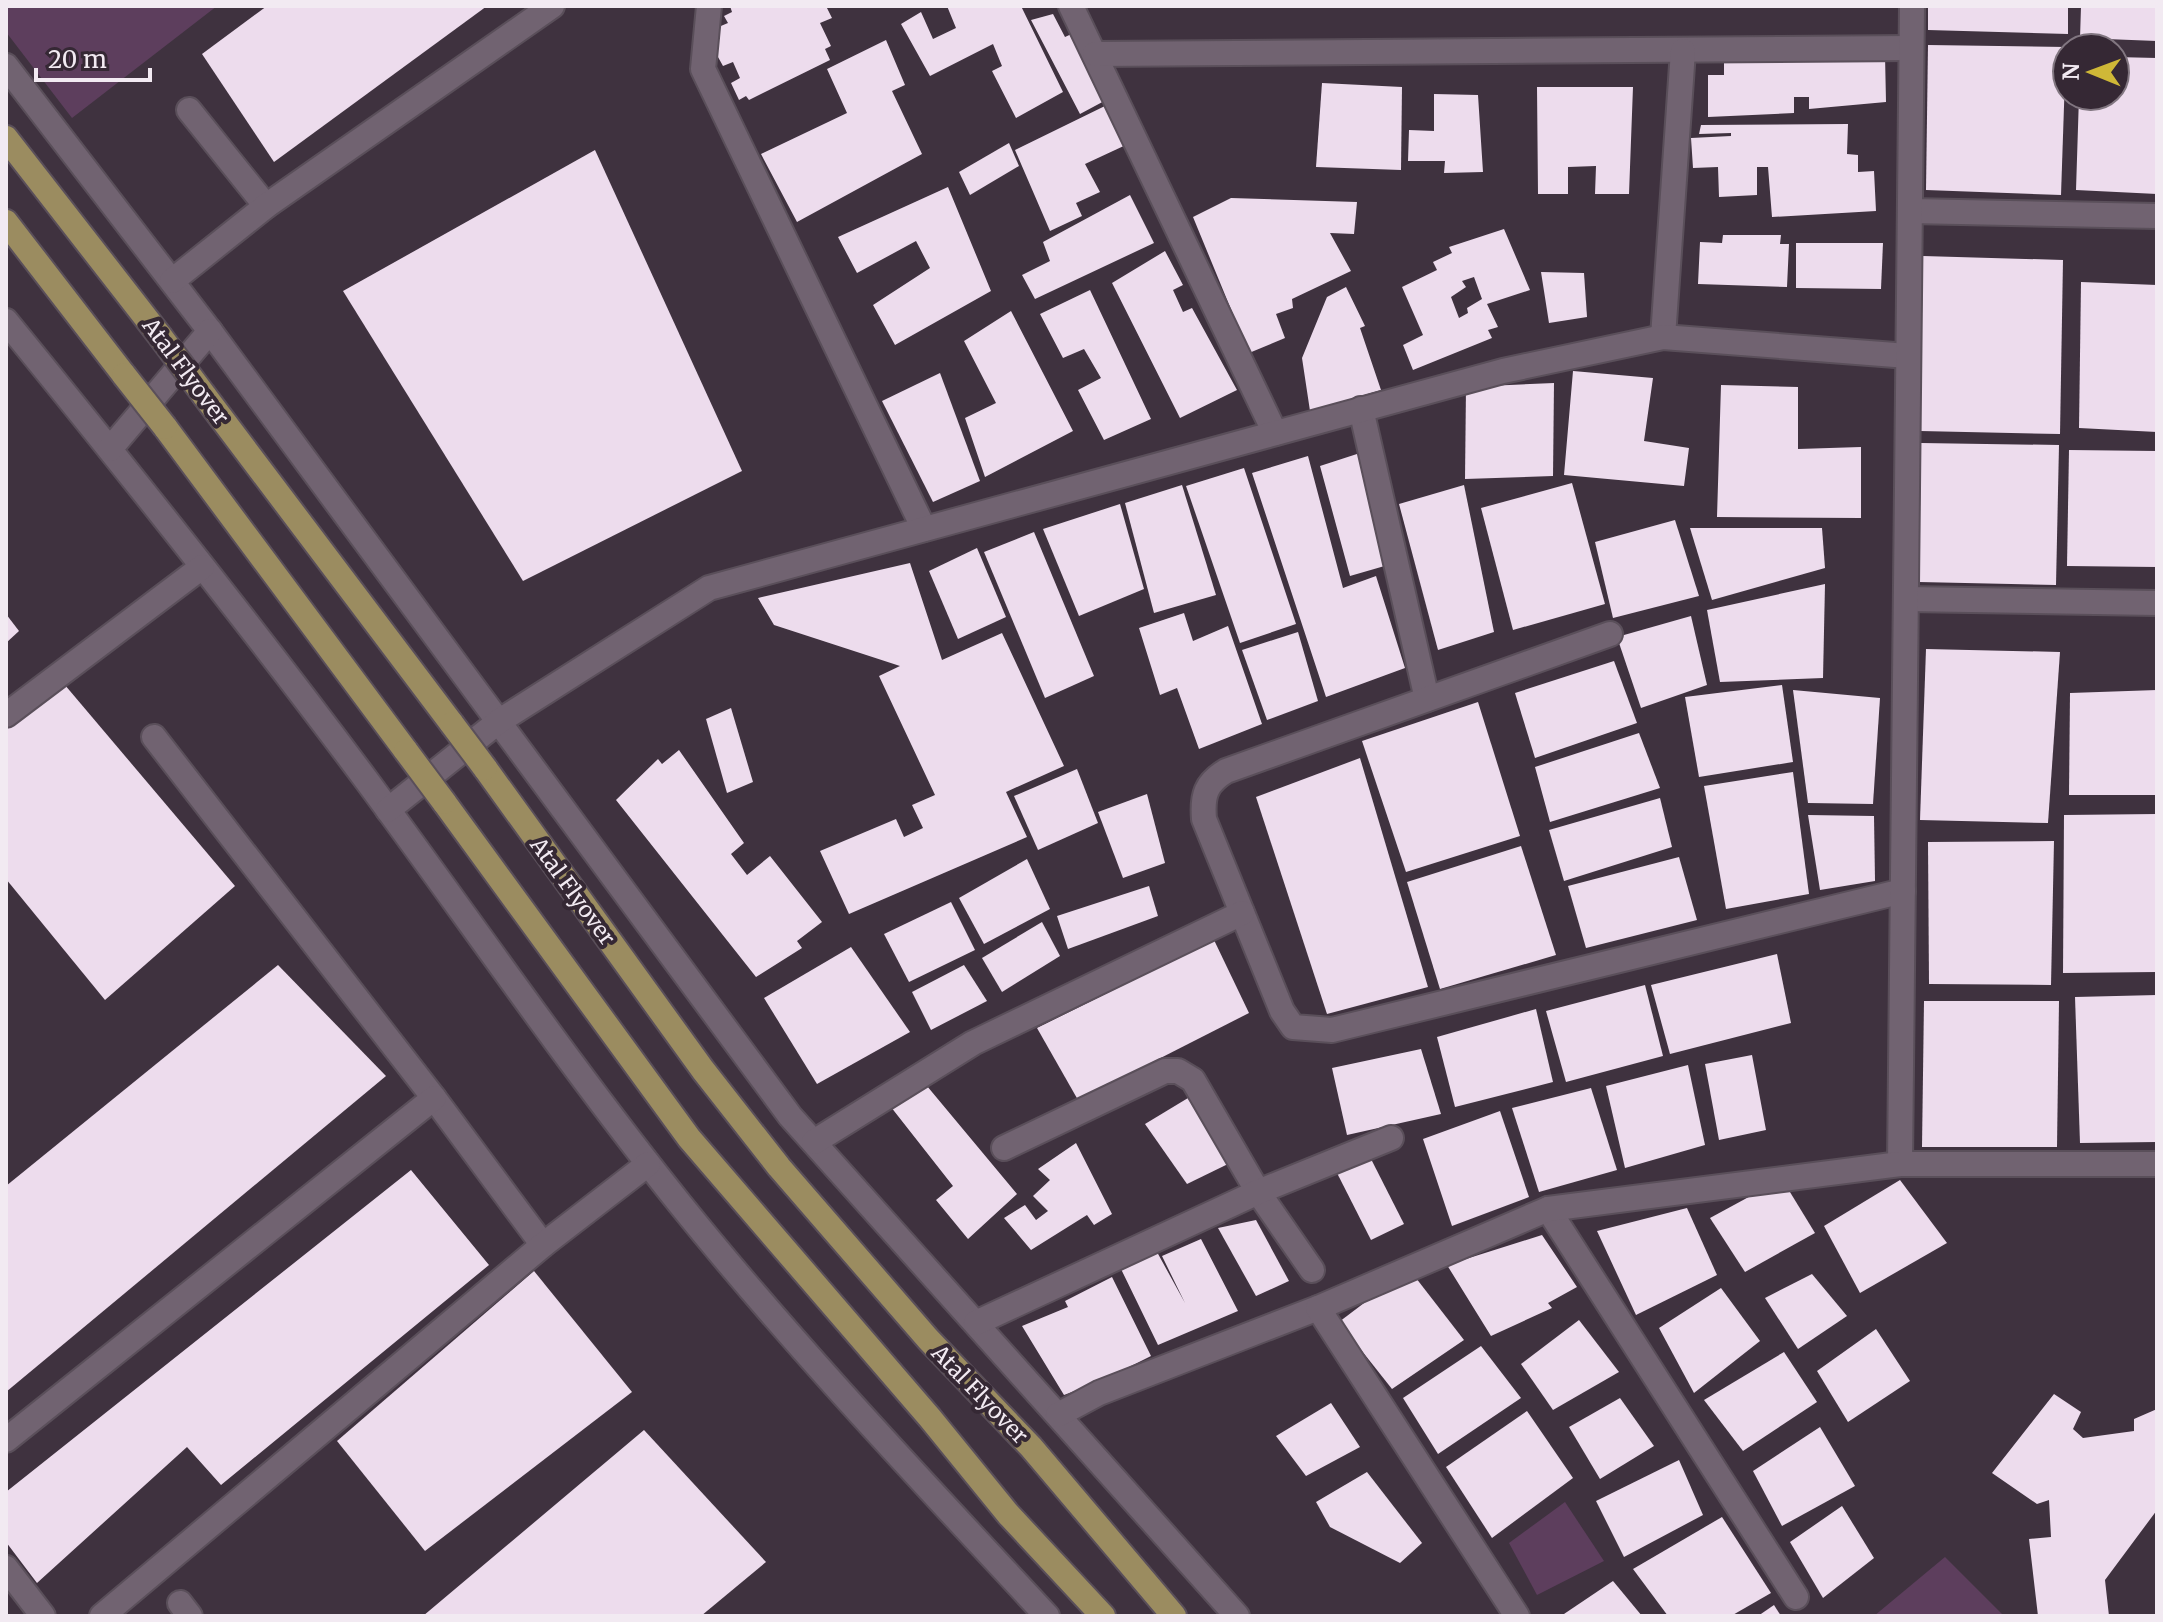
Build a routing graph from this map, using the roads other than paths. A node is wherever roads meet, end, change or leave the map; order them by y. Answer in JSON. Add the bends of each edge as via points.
{"nodes":[{"id":1,"x":552,"y":6,"type":"edge"},
{"id":2,"x":709,"y":6,"type":"edge"},
{"id":3,"x":1071,"y":6,"type":"edge"},
{"id":4,"x":1912,"y":6,"type":"edge"},
{"id":5,"x":1911,"y":48,"type":"junction"},
{"id":6,"x":1683,"y":51,"type":"junction"},
{"id":7,"x":1095,"y":54,"type":"junction"},
{"id":8,"x":6,"y":66,"type":"edge"},
{"id":9,"x":189,"y":110,"type":"dead end"},
{"id":10,"x":6,"y":138,"type":"edge"},
{"id":11,"x":266,"y":206,"type":"junction"},
{"id":12,"x":1910,"y":211,"type":"junction"},
{"id":13,"x":2157,"y":216,"type":"edge"},
{"id":14,"x":6,"y":222,"type":"edge"},
{"id":15,"x":172,"y":281,"type":"junction"},
{"id":16,"x":6,"y":321,"type":"edge"},
{"id":17,"x":210,"y":331,"type":"junction"},
{"id":18,"x":1663,"y":337,"type":"junction"},
{"id":19,"x":1908,"y":356,"type":"junction"},
{"id":20,"x":1361,"y":409,"type":"junction"},
{"id":21,"x":1275,"y":433,"type":"junction"},
{"id":22,"x":110,"y":449,"type":"junction"},
{"id":23,"x":924,"y":529,"type":"junction"},
{"id":24,"x":202,"y":567,"type":"junction"},
{"id":25,"x":1906,"y":599,"type":"junction"},
{"id":26,"x":2157,"y":603,"type":"edge"},
{"id":27,"x":1610,"y":634,"type":"dead end"},
{"id":28,"x":1427,"y":699,"type":"junction"},
{"id":29,"x":6,"y":715,"type":"edge"},
{"id":30,"x":498,"y":722,"type":"junction"},
{"id":31,"x":154,"y":737,"type":"dead end"},
{"id":32,"x":388,"y":810,"type":"junction"},
{"id":33,"x":1903,"y":891,"type":"junction"},
{"id":34,"x":1242,"y":913,"type":"junction"},
{"id":35,"x":434,"y":1098,"type":"junction"},
{"id":36,"x":1391,"y":1138,"type":"dead end"},
{"id":37,"x":814,"y":1142,"type":"junction"},
{"id":38,"x":1004,"y":1148,"type":"dead end"},
{"id":39,"x":648,"y":1164,"type":"junction"},
{"id":40,"x":1900,"y":1164,"type":"junction"},
{"id":41,"x":2157,"y":1164,"type":"edge"},
{"id":42,"x":1258,"y":1192,"type":"junction"},
{"id":43,"x":1548,"y":1209,"type":"junction"},
{"id":44,"x":543,"y":1245,"type":"junction"},
{"id":45,"x":1312,"y":1270,"type":"dead end"},
{"id":46,"x":1318,"y":1308,"type":"junction"},
{"id":47,"x":976,"y":1323,"type":"junction"},
{"id":48,"x":1058,"y":1415,"type":"junction"},
{"id":49,"x":6,"y":1440,"type":"edge"},
{"id":50,"x":6,"y":1568,"type":"edge"},
{"id":51,"x":1796,"y":1597,"type":"dead end"},
{"id":52,"x":43,"y":1616,"type":"edge"},
{"id":53,"x":102,"y":1616,"type":"edge"},
{"id":54,"x":1047,"y":1616,"type":"edge"},
{"id":55,"x":1103,"y":1616,"type":"edge"},
{"id":56,"x":1174,"y":1616,"type":"edge"},
{"id":57,"x":1237,"y":1616,"type":"edge"},
{"id":58,"x":1517,"y":1616,"type":"edge"}],
"edges":[{"from":1,"to":11,"type":"street"},
{"from":2,"to":23,"type":"street","via":[[703,69]]},
{"from":3,"to":7,"type":"street"},
{"from":4,"to":5,"type":"street"},
{"from":5,"to":6,"type":"street"},
{"from":5,"to":12,"type":"street"},
{"from":6,"to":7,"type":"street"},
{"from":6,"to":18,"type":"street"},
{"from":7,"to":21,"type":"street"},
{"from":8,"to":15,"type":"street"},
{"from":9,"to":11,"type":"street"},
{"from":10,"to":56,"type":"main road","name":"Atal Flyover","bridge":true,"via":[[477,757],[712,1082],[928,1339],[1031,1447]]},
{"from":11,"to":15,"type":"street"},
{"from":12,"to":13,"type":"street"},
{"from":12,"to":19,"type":"street"},
{"from":14,"to":55,"type":"main road","bridge":true,"via":[[230,510],[689,1138],[1008,1514]]},
{"from":15,"to":17,"type":"street"},
{"from":16,"to":22,"type":"street"},
{"from":17,"to":22,"type":"street"},
{"from":17,"to":30,"type":"street"},
{"from":18,"to":19,"type":"street"},
{"from":18,"to":20,"type":"street","via":[[1503,371]]},
{"from":19,"to":25,"type":"street"},
{"from":20,"to":21,"type":"street"},
{"from":20,"to":28,"type":"street"},
{"from":21,"to":23,"type":"street"},
{"from":22,"to":24,"type":"street"},
{"from":23,"to":30,"type":"street","via":[[709,588]]},
{"from":24,"to":29,"type":"street"},
{"from":24,"to":32,"type":"street"},
{"from":25,"to":26,"type":"street"},
{"from":25,"to":33,"type":"street"},
{"from":27,"to":28,"type":"street"},
{"from":28,"to":34,"type":"street","via":[[1211,780],[1203,798],[1204,819]]},
{"from":30,"to":32,"type":"street"},
{"from":30,"to":37,"type":"street"},
{"from":31,"to":35,"type":"street"},
{"from":32,"to":39,"type":"street"},
{"from":33,"to":34,"type":"street","via":[[1332,1030],[1293,1027]]},
{"from":33,"to":40,"type":"street"},
{"from":34,"to":37,"type":"street","via":[[973,1043]]},
{"from":35,"to":44,"type":"street"},
{"from":35,"to":49,"type":"street"},
{"from":36,"to":42,"type":"street"},
{"from":37,"to":47,"type":"street"},
{"from":38,"to":42,"type":"street","via":[[1165,1071],[1178,1071],[1193,1080]]},
{"from":39,"to":44,"type":"street"},
{"from":39,"to":54,"type":"street","via":[[908,1466]]},
{"from":40,"to":41,"type":"street"},
{"from":40,"to":43,"type":"street"},
{"from":42,"to":45,"type":"street"},
{"from":42,"to":47,"type":"street"},
{"from":43,"to":46,"type":"street"},
{"from":43,"to":51,"type":"street"},
{"from":44,"to":53,"type":"street"},
{"from":46,"to":48,"type":"street","via":[[1099,1393]]},
{"from":46,"to":58,"type":"street"},
{"from":47,"to":48,"type":"street"},
{"from":48,"to":57,"type":"street"},
{"from":50,"to":52,"type":"street"}]}
